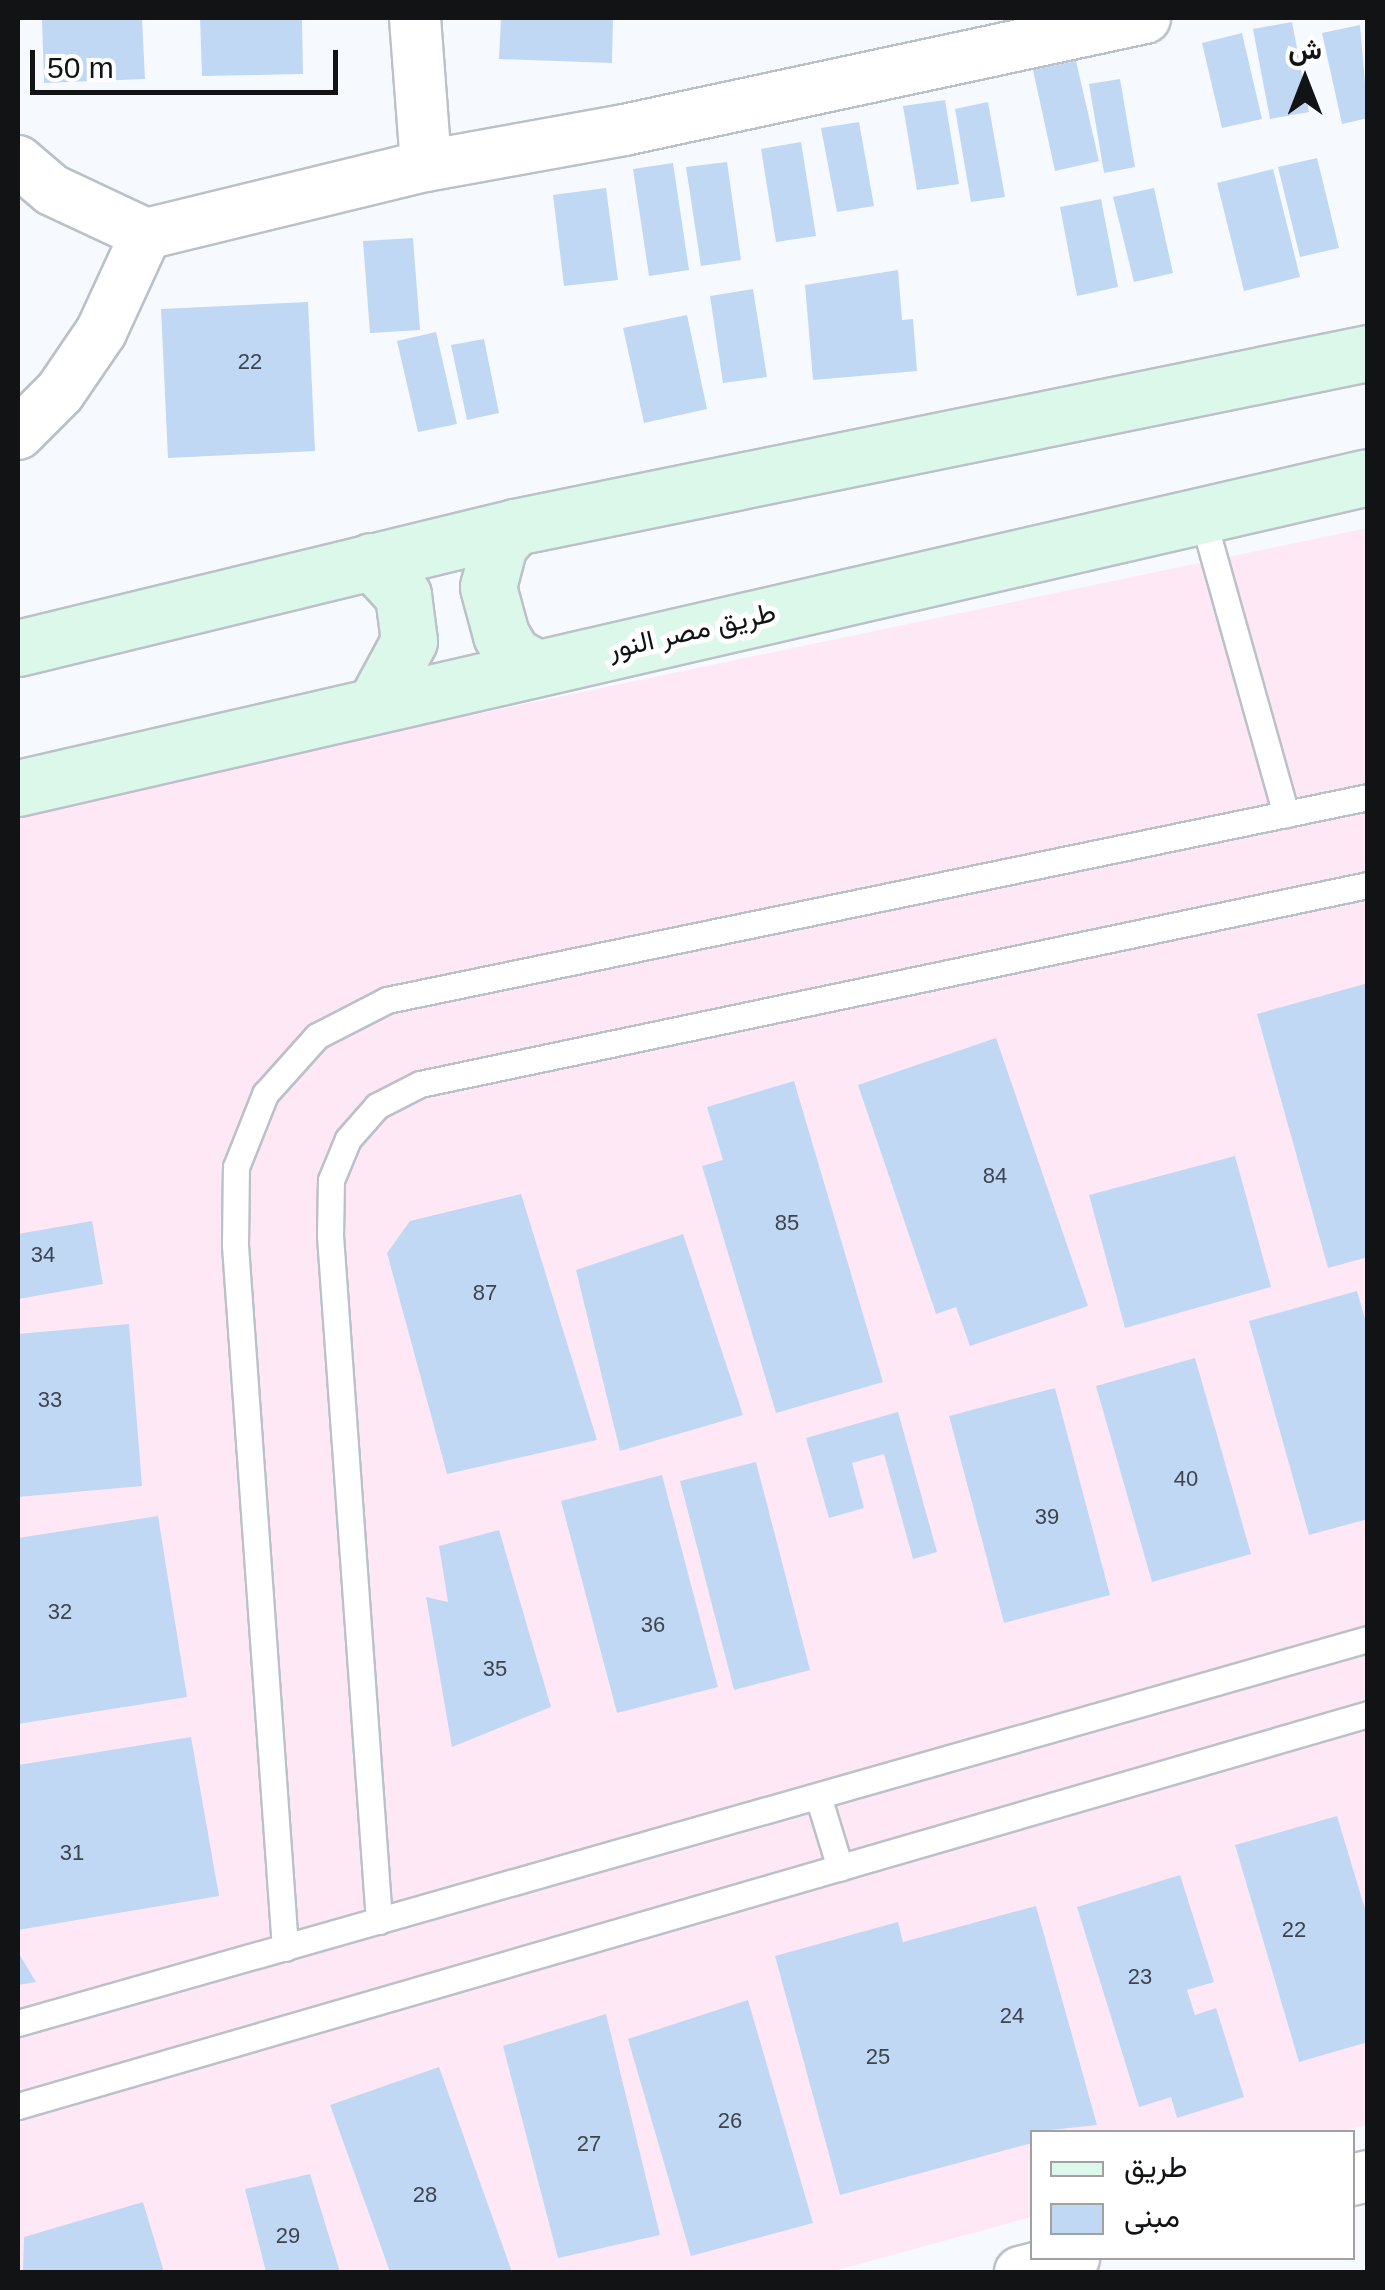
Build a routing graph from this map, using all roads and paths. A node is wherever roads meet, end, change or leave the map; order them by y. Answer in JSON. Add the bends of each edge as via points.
{"nodes":[{"id":1,"x":415,"y":18,"type":"edge"},
{"id":2,"x":1144,"y":18,"type":"edge"},
{"id":3,"x":18,"y":160,"type":"edge"},
{"id":4,"x":426,"y":166,"type":"junction"},
{"id":5,"x":146,"y":234,"type":"junction"},
{"id":6,"x":1368,"y":352,"type":"edge"},
{"id":7,"x":18,"y":434,"type":"edge"},
{"id":8,"x":1368,"y":478,"type":"edge"},
{"id":9,"x":1201,"y":512,"type":"junction"},
{"id":10,"x":515,"y":527,"type":"junction"},
{"id":11,"x":371,"y":561,"type":"junction"},
{"id":12,"x":18,"y":648,"type":"edge"},
{"id":13,"x":536,"y":667,"type":"junction"},
{"id":14,"x":376,"y":704,"type":"junction"},
{"id":15,"x":18,"y":788,"type":"edge"},
{"id":16,"x":1368,"y":797,"type":"edge"},
{"id":17,"x":1286,"y":814,"type":"junction"},
{"id":18,"x":1368,"y":885,"type":"edge"},
{"id":19,"x":1368,"y":1640,"type":"edge"},
{"id":20,"x":1368,"y":1714,"type":"edge"},
{"id":21,"x":818,"y":1796,"type":"junction"},
{"id":22,"x":840,"y":1868,"type":"junction"},
{"id":23,"x":379,"y":1921,"type":"junction"},
{"id":24,"x":286,"y":1948,"type":"junction"},
{"id":25,"x":18,"y":2023,"type":"edge"},
{"id":26,"x":18,"y":2106,"type":"edge"},
{"id":27,"x":1066,"y":2260,"type":"edge"},
{"id":28,"x":1020,"y":2272,"type":"edge"}],
"edges":[{"from":1,"to":4,"type":"street"},
{"from":2,"to":4,"type":"street"},
{"from":3,"to":5,"type":"street","via":[[52,190]]},
{"from":4,"to":5,"type":"street"},
{"from":5,"to":7,"type":"street","via":[[101,332],[60,392]]},
{"from":6,"to":10,"type":"street"},
{"from":8,"to":9,"type":"street","name":"طريق مصر النور"},
{"from":9,"to":13,"type":"street","name":"طريق مصر النور"},
{"from":9,"to":17,"type":"lane"},
{"from":10,"to":11,"type":"street"},
{"from":10,"to":13,"type":"street","via":[[499,546],[488,587],[501,635],[514,655]]},
{"from":11,"to":12,"type":"street"},
{"from":11,"to":14,"type":"street","via":[[403,594],[409,641]]},
{"from":13,"to":14,"type":"street","name":"طريق مصر النور"},
{"from":14,"to":15,"type":"street","name":"طريق مصر النور"},
{"from":16,"to":17,"type":"lane"},
{"from":17,"to":24,"type":"lane","via":[[387,1000],[318,1036],[265,1094],[236,1167],[234,1245]]},
{"from":18,"to":23,"type":"lane","via":[[420,1084],[377,1106],[348,1139],[331,1180],[330,1236]]},
{"from":19,"to":21,"type":"lane"},
{"from":20,"to":22,"type":"lane"},
{"from":21,"to":22,"type":"lane"},
{"from":21,"to":23,"type":"lane"},
{"from":22,"to":26,"type":"lane"},
{"from":23,"to":24,"type":"lane"},
{"from":24,"to":25,"type":"lane"},
{"from":27,"to":28,"type":"street"}]}
